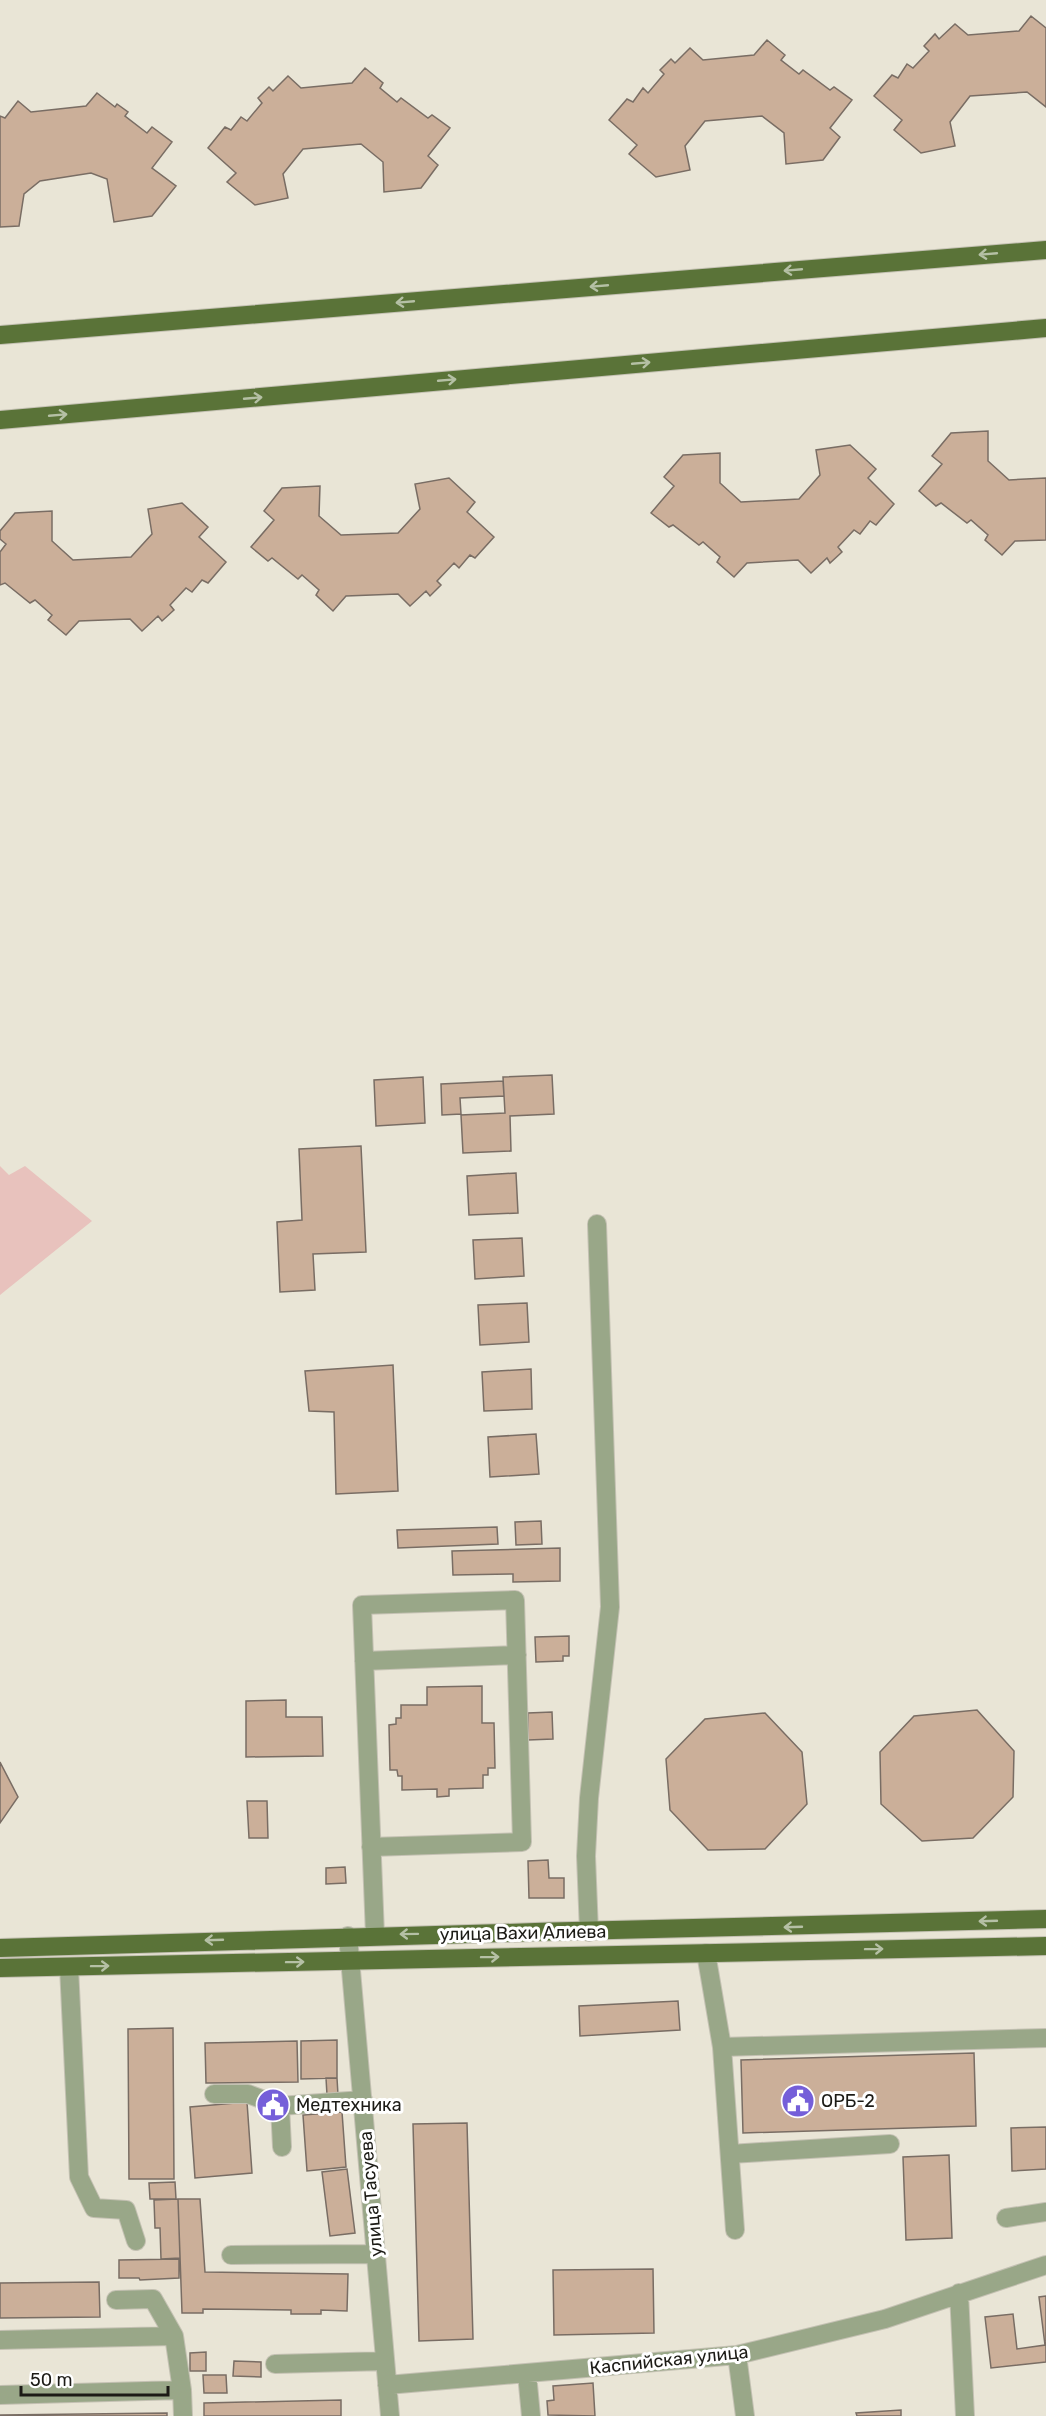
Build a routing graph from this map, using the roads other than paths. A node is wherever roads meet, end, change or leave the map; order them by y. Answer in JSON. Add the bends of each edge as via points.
{"nodes":[{"id":1,"x":1046,"y":250,"type":"edge"},
{"id":2,"x":1046,"y":328,"type":"edge"},
{"id":3,"x":0,"y":335,"type":"edge"},
{"id":4,"x":0,"y":420,"type":"edge"},
{"id":5,"x":597,"y":1224,"type":"dead end"},
{"id":6,"x":517,"y":1655,"type":"junction"},
{"id":7,"x":364,"y":1661,"type":"junction"},
{"id":8,"x":371,"y":1847,"type":"junction"},
{"id":9,"x":1046,"y":1919,"type":"edge"},
{"id":10,"x":589,"y":1932,"type":"junction"},
{"id":11,"x":375,"y":1935,"type":"junction"},
{"id":12,"x":348,"y":1936,"type":"junction"},
{"id":13,"x":1046,"y":1946,"type":"edge"},
{"id":14,"x":0,"y":1948,"type":"edge"},
{"id":15,"x":706,"y":1953,"type":"junction"},
{"id":16,"x":351,"y":1960,"type":"junction"},
{"id":17,"x":69,"y":1967,"type":"junction"},
{"id":18,"x":0,"y":1968,"type":"edge"},
{"id":19,"x":1046,"y":2038,"type":"edge"},
{"id":20,"x":722,"y":2047,"type":"junction"},
{"id":21,"x":214,"y":2094,"type":"dead end"},
{"id":22,"x":363,"y":2100,"type":"junction"},
{"id":23,"x":280,"y":2106,"type":"junction"},
{"id":24,"x":890,"y":2144,"type":"dead end"},
{"id":25,"x":282,"y":2147,"type":"dead end"},
{"id":26,"x":730,"y":2154,"type":"junction"},
{"id":27,"x":1046,"y":2212,"type":"edge"},
{"id":28,"x":1006,"y":2217,"type":"dead end"},
{"id":29,"x":735,"y":2230,"type":"dead end"},
{"id":30,"x":136,"y":2241,"type":"dead end"},
{"id":31,"x":376,"y":2254,"type":"junction"},
{"id":32,"x":231,"y":2255,"type":"dead end"},
{"id":33,"x":1046,"y":2265,"type":"edge"},
{"id":34,"x":959,"y":2293,"type":"junction"},
{"id":35,"x":116,"y":2300,"type":"dead end"},
{"id":36,"x":174,"y":2336,"type":"junction"},
{"id":37,"x":0,"y":2340,"type":"edge"},
{"id":38,"x":738,"y":2355,"type":"junction"},
{"id":39,"x":386,"y":2361,"type":"junction"},
{"id":40,"x":275,"y":2364,"type":"dead end"},
{"id":41,"x":527,"y":2374,"type":"junction"},
{"id":42,"x":387,"y":2385,"type":"junction"},
{"id":43,"x":183,"y":2390,"type":"junction"},
{"id":44,"x":0,"y":2395,"type":"edge"},
{"id":45,"x":183,"y":2416,"type":"edge"},
{"id":46,"x":390,"y":2416,"type":"edge"},
{"id":47,"x":531,"y":2416,"type":"edge"},
{"id":48,"x":745,"y":2416,"type":"edge"},
{"id":49,"x":965,"y":2416,"type":"edge"}],
"edges":[{"from":1,"to":3,"type":"main road","one_way":true},
{"from":4,"to":2,"type":"main road","one_way":true},
{"from":5,"to":10,"type":"street","via":[[610,1607],[586,1856]]},
{"from":6,"to":7,"type":"street"},
{"from":6,"to":7,"type":"street","via":[[515,1600],[362,1605]]},
{"from":6,"to":8,"type":"street","via":[[522,1842]]},
{"from":7,"to":8,"type":"street"},
{"from":8,"to":11,"type":"street"},
{"from":9,"to":10,"type":"main road","name":"улица Вахи Алиева","one_way":true},
{"from":10,"to":11,"type":"main road","name":"улица Вахи Алиева","one_way":true},
{"from":11,"to":12,"type":"main road","name":"улица Вахи Алиева"},
{"from":12,"to":14,"type":"main road","name":"улица Вахи Алиева","one_way":true},
{"from":12,"to":16,"type":"street","name":"улица Тасуева"},
{"from":15,"to":13,"type":"main road","name":"улица Вахи Алиева","one_way":true},
{"from":16,"to":15,"type":"main road","name":"улица Вахи Алиева","one_way":true},
{"from":15,"to":20,"type":"street"},
{"from":17,"to":16,"type":"main road","name":"улица Вахи Алиева","one_way":true},
{"from":16,"to":22,"type":"street","name":"улица Тасуева"},
{"from":17,"to":18,"type":"main road","name":"улица Вахи Алиева"},
{"from":17,"to":30,"type":"street","via":[[79,2177],[94,2208],[126,2210]]},
{"from":19,"to":20,"type":"street"},
{"from":20,"to":26,"type":"street"},
{"from":21,"to":23,"type":"street","via":[[248,2094]]},
{"from":22,"to":23,"type":"street"},
{"from":22,"to":31,"type":"street","name":"улица Тасуева"},
{"from":23,"to":25,"type":"street"},
{"from":24,"to":26,"type":"street"},
{"from":26,"to":29,"type":"street"},
{"from":27,"to":28,"type":"street"},
{"from":31,"to":32,"type":"street"},
{"from":31,"to":39,"type":"street","name":"улица Тасуева"},
{"from":33,"to":34,"type":"street","name":"Каспийская улица"},
{"from":34,"to":38,"type":"street","name":"Каспийская улица","via":[[885,2319]]},
{"from":34,"to":49,"type":"street"},
{"from":35,"to":36,"type":"street","via":[[153,2299]]},
{"from":36,"to":37,"type":"street"},
{"from":36,"to":43,"type":"street"},
{"from":38,"to":41,"type":"street","name":"Каспийская улица"},
{"from":38,"to":48,"type":"street"},
{"from":39,"to":40,"type":"street"},
{"from":39,"to":42,"type":"street","name":"улица Тасуева"},
{"from":41,"to":42,"type":"street","name":"Каспийская улица"},
{"from":41,"to":47,"type":"street"},
{"from":42,"to":46,"type":"street","name":"улица Тасуева"},
{"from":43,"to":44,"type":"street"},
{"from":43,"to":45,"type":"street"}]}
